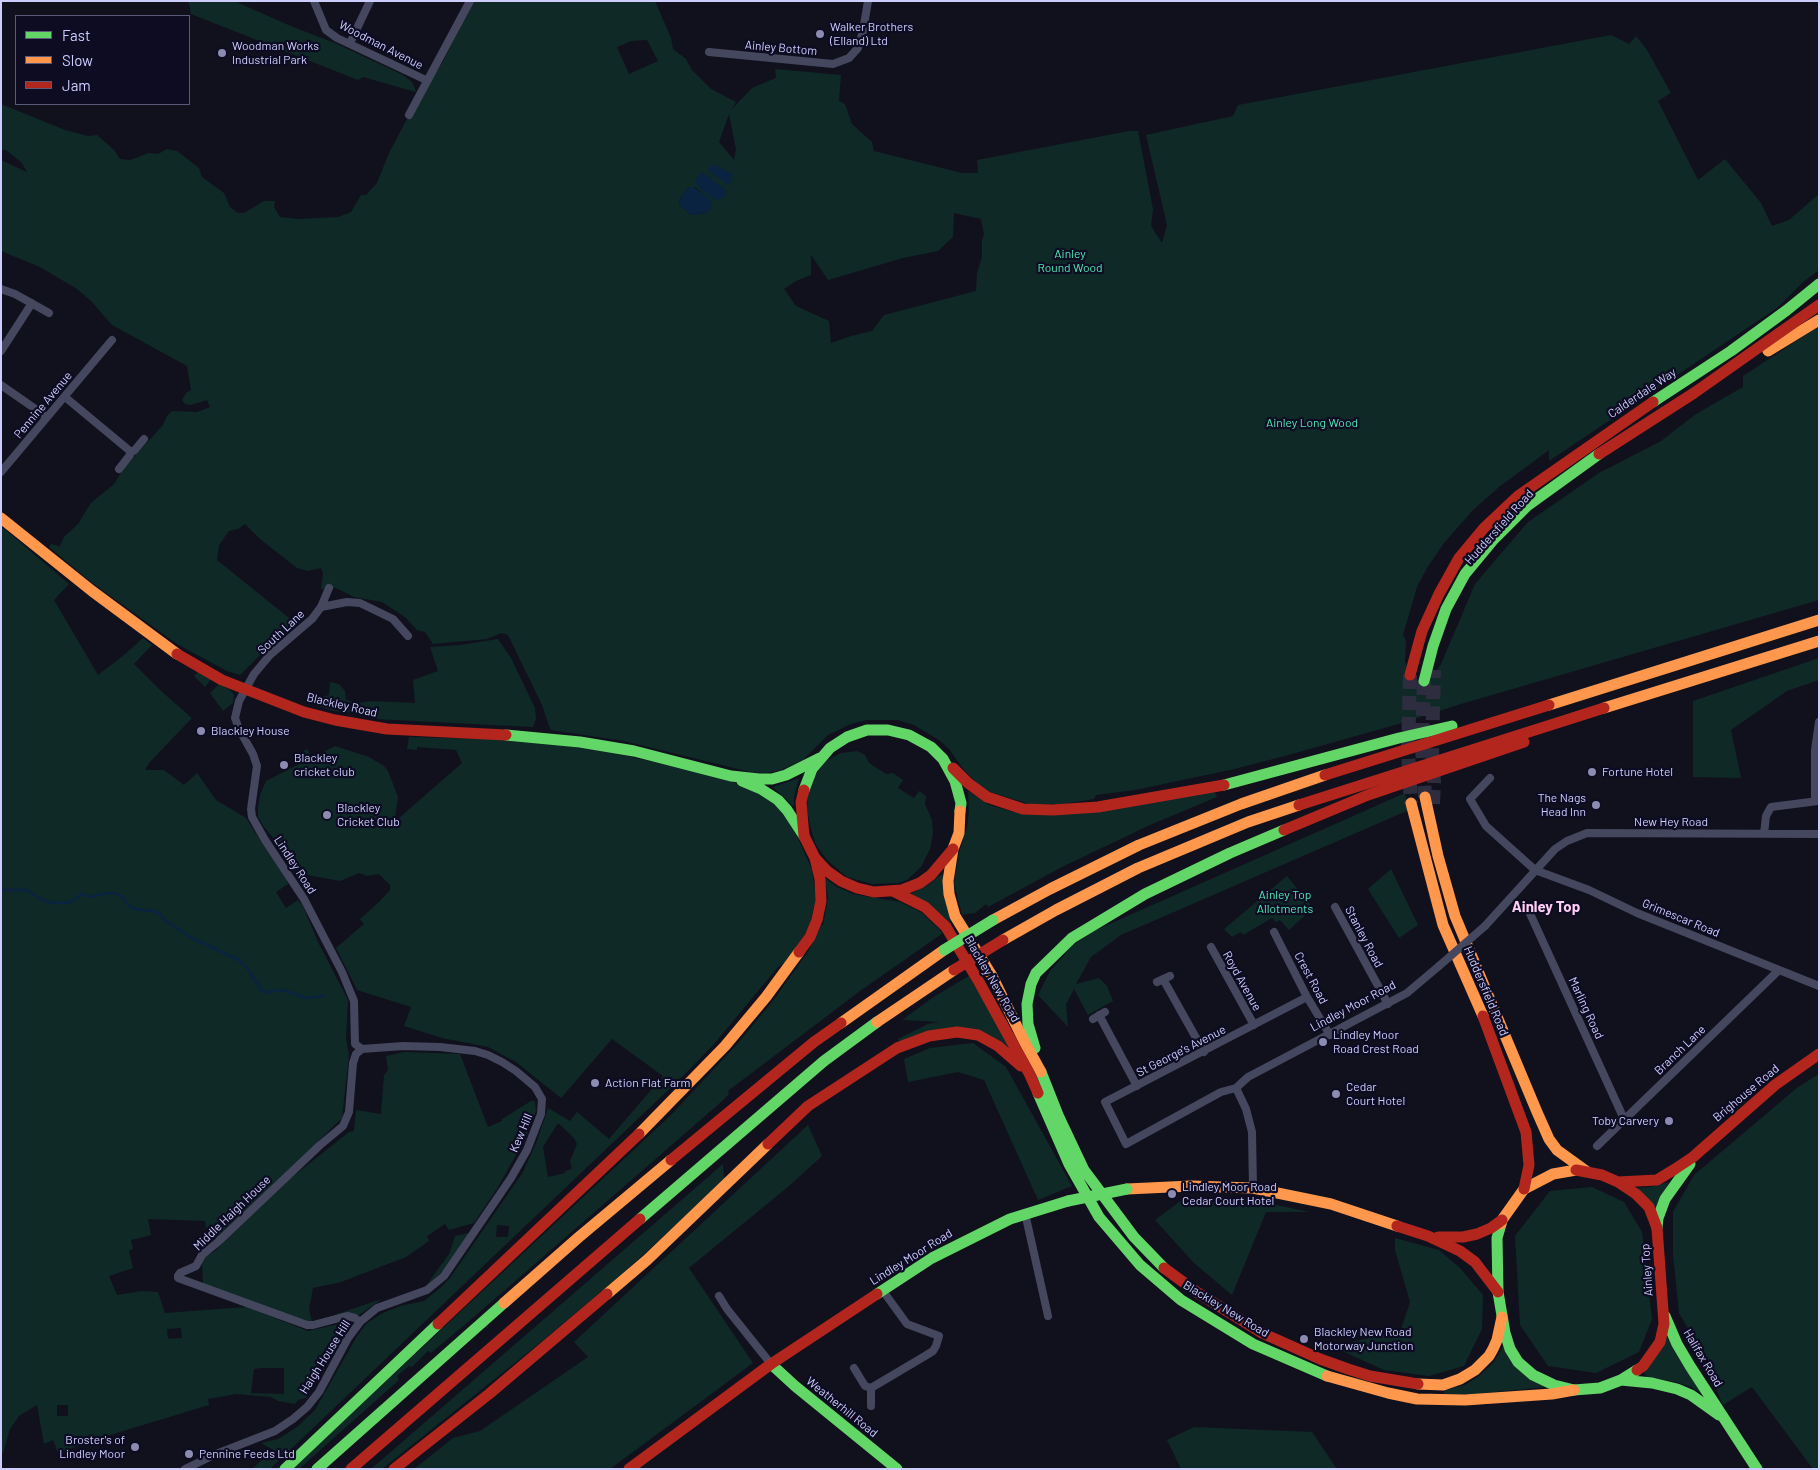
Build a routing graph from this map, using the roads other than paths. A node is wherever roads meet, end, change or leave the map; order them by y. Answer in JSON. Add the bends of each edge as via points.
{"nodes":[{"id":1,"x":314,"y":1,"type":"edge"},
{"id":2,"x":370,"y":1,"type":"edge"},
{"id":3,"x":470,"y":1,"type":"edge"},
{"id":4,"x":868,"y":1,"type":"edge"},
{"id":5,"x":350,"y":43,"type":"junction"},
{"id":6,"x":710,"y":52,"type":"dead end"},
{"id":7,"x":426,"y":80,"type":"junction"},
{"id":8,"x":408,"y":115,"type":"dead end"},
{"id":9,"x":1819,"y":284,"type":"edge"},
{"id":10,"x":1,"y":290,"type":"edge"},
{"id":11,"x":32,"y":303,"type":"junction"},
{"id":12,"x":1819,"y":305,"type":"edge"},
{"id":13,"x":49,"y":313,"type":"dead end"},
{"id":14,"x":1819,"y":320,"type":"edge"},
{"id":15,"x":112,"y":340,"type":"dead end"},
{"id":16,"x":1,"y":352,"type":"edge"},
{"id":17,"x":1,"y":385,"type":"edge"},
{"id":18,"x":1694,"y":393,"type":"junction"},
{"id":19,"x":65,"y":397,"type":"junction"},
{"id":20,"x":48,"y":417,"type":"junction"},
{"id":21,"x":144,"y":439,"type":"dead end"},
{"id":22,"x":130,"y":451,"type":"junction"},
{"id":23,"x":119,"y":469,"type":"dead end"},
{"id":24,"x":1,"y":472,"type":"edge"},
{"id":25,"x":1553,"y":487,"type":"junction"},
{"id":26,"x":1,"y":518,"type":"edge"},
{"id":27,"x":1484,"y":528,"type":"joint"},
{"id":28,"x":329,"y":588,"type":"dead end"},
{"id":29,"x":321,"y":607,"type":"junction"},
{"id":30,"x":1819,"y":620,"type":"edge"},
{"id":31,"x":408,"y":636,"type":"dead end"},
{"id":32,"x":1819,"y":641,"type":"edge"},
{"id":33,"x":1434,"y":670,"type":"tunnel mouth"},
{"id":34,"x":1410,"y":675,"type":"tunnel mouth"},
{"id":35,"x":1424,"y":681,"type":"tunnel mouth"},
{"id":36,"x":245,"y":690,"type":"junction"},
{"id":37,"x":1617,"y":704,"type":"junction"},
{"id":38,"x":1533,"y":709,"type":"junction"},
{"id":39,"x":1819,"y":722,"type":"edge"},
{"id":40,"x":820,"y":758,"type":"junction"},
{"id":41,"x":943,"y":759,"type":"junction"},
{"id":42,"x":731,"y":776,"type":"junction"},
{"id":43,"x":1490,"y":778,"type":"dead end"},
{"id":44,"x":1429,"y":800,"type":"tunnel mouth"},
{"id":45,"x":1817,"y":801,"type":"edge"},
{"id":46,"x":1411,"y":803,"type":"tunnel mouth"},
{"id":47,"x":1764,"y":834,"type":"junction"},
{"id":48,"x":1819,"y":834,"type":"edge"},
{"id":49,"x":804,"y":836,"type":"junction"},
{"id":50,"x":953,"y":849,"type":"junction"},
{"id":51,"x":815,"y":858,"type":"junction"},
{"id":52,"x":1535,"y":870,"type":"junction"},
{"id":53,"x":893,"y":891,"type":"junction"},
{"id":54,"x":1527,"y":907,"type":"dead end"},
{"id":55,"x":1335,"y":908,"type":"dead end"},
{"id":56,"x":1274,"y":932,"type":"dead end"},
{"id":57,"x":1211,"y":947,"type":"dead end"},
{"id":58,"x":1779,"y":970,"type":"junction"},
{"id":59,"x":1163,"y":979,"type":"dead end"},
{"id":60,"x":1819,"y":986,"type":"edge"},
{"id":61,"x":1307,"y":997,"type":"junction"},
{"id":62,"x":1388,"y":1004,"type":"junction"},
{"id":63,"x":1099,"y":1015,"type":"dead end"},
{"id":64,"x":1254,"y":1025,"type":"junction"},
{"id":65,"x":1330,"y":1035,"type":"junction"},
{"id":66,"x":362,"y":1049,"type":"junction"},
{"id":67,"x":1204,"y":1052,"type":"junction"},
{"id":68,"x":1819,"y":1054,"type":"edge"},
{"id":69,"x":1040,"y":1068,"type":"junction"},
{"id":70,"x":1029,"y":1073,"type":"junction"},
{"id":71,"x":1136,"y":1086,"type":"junction"},
{"id":72,"x":1236,"y":1088,"type":"junction"},
{"id":73,"x":1624,"y":1119,"type":"junction"},
{"id":74,"x":1126,"y":1144,"type":"joint"},
{"id":75,"x":1597,"y":1146,"type":"dead end"},
{"id":76,"x":1694,"y":1157,"type":"junction"},
{"id":77,"x":1587,"y":1171,"type":"junction"},
{"id":78,"x":1618,"y":1182,"type":"junction"},
{"id":79,"x":1253,"y":1188,"type":"junction"},
{"id":80,"x":1524,"y":1189,"type":"junction"},
{"id":81,"x":1025,"y":1213,"type":"junction"},
{"id":82,"x":1502,"y":1220,"type":"junction"},
{"id":83,"x":1657,"y":1228,"type":"junction"},
{"id":84,"x":1428,"y":1236,"type":"junction"},
{"id":85,"x":883,"y":1291,"type":"junction"},
{"id":86,"x":1498,"y":1292,"type":"junction"},
{"id":87,"x":719,"y":1296,"type":"dead end"},
{"id":88,"x":377,"y":1308,"type":"joint"},
{"id":89,"x":1663,"y":1308,"type":"junction"},
{"id":90,"x":1048,"y":1316,"type":"dead end"},
{"id":91,"x":1502,"y":1317,"type":"junction"},
{"id":92,"x":360,"y":1322,"type":"junction"},
{"id":93,"x":771,"y":1364,"type":"junction"},
{"id":94,"x":854,"y":1368,"type":"dead end"},
{"id":95,"x":1620,"y":1380,"type":"junction"},
{"id":96,"x":871,"y":1388,"type":"junction"},
{"id":97,"x":1574,"y":1390,"type":"junction"},
{"id":98,"x":871,"y":1406,"type":"dead end"},
{"id":99,"x":1726,"y":1420,"type":"junction"},
{"id":100,"x":185,"y":1469,"type":"edge"},
{"id":101,"x":285,"y":1469,"type":"edge"},
{"id":102,"x":317,"y":1469,"type":"edge"},
{"id":103,"x":351,"y":1469,"type":"edge"},
{"id":104,"x":394,"y":1469,"type":"edge"},
{"id":105,"x":629,"y":1469,"type":"edge"},
{"id":106,"x":898,"y":1469,"type":"edge"},
{"id":107,"x":1757,"y":1469,"type":"edge"}],
"edges":[{"from":1,"to":5,"type":"street","name":"Woodman Avenue","via":[[326,30]]},
{"from":2,"to":5,"type":"street"},
{"from":3,"to":7,"type":"street"},
{"from":4,"to":6,"type":"street","name":"Ainley Bottom","via":[[858,48],[849,58],[833,64]]},
{"from":5,"to":7,"type":"street","name":"Woodman Avenue"},
{"from":7,"to":8,"type":"street"},
{"from":9,"to":27,"type":"main road","name":"Calderdale Way","via":[[1731,351],[1518,496]]},
{"from":10,"to":11,"type":"street"},
{"from":11,"to":13,"type":"street"},
{"from":11,"to":16,"type":"street"},
{"from":12,"to":18,"type":"main road"},
{"from":14,"to":18,"type":"main road"},
{"from":15,"to":19,"type":"street","name":"Pennine Avenue"},
{"from":17,"to":20,"type":"street"},
{"from":18,"to":25,"type":"main road"},
{"from":19,"to":20,"type":"street","name":"Pennine Avenue"},
{"from":19,"to":22,"type":"street"},
{"from":20,"to":24,"type":"street","name":"Pennine Avenue"},
{"from":21,"to":22,"type":"street","via":[[134,451]]},
{"from":22,"to":23,"type":"street"},
{"from":25,"to":33,"type":"main road","name":"Huddersfield Road","via":[[1476,572],[1455,610]]},
{"from":25,"to":35,"type":"main road","name":"Huddersfield Road","via":[[1527,506],[1465,574],[1446,609]]},
{"from":26,"to":36,"type":"main road","name":"Blackley Road","via":[[167,648],[208,673]]},
{"from":27,"to":34,"type":"main road","name":"Huddersfield Road","via":[[1459,558],[1439,594],[1422,631]]},
{"from":28,"to":29,"type":"street","name":"South Lane"},
{"from":29,"to":31,"type":"street","via":[[360,603],[393,619]]},
{"from":29,"to":36,"type":"street","name":"South Lane","via":[[257,670]]},
{"from":30,"to":38,"type":"main road"},
{"from":32,"to":37,"type":"main road"},
{"from":36,"to":42,"type":"main road","name":"Blackley Road","via":[[304,712],[356,724],[580,742],[652,755]]},
{"from":36,"to":66,"type":"street","name":"Lindley Road","via":[[235,718],[257,766],[252,817],[298,889],[342,972],[354,1001],[355,1044]]},
{"from":37,"to":69,"type":"main road","via":[[1511,747],[1368,795],[1230,854],[1145,894],[1102,919],[1072,938],[1036,973],[1031,984],[1028,1024]]},
{"from":37,"to":103,"type":"main road","bridge":true,"via":[[1248,822],[1138,868],[1003,940],[888,1014],[824,1060]]},
{"from":38,"to":41,"type":"main road","via":[[1398,738],[1234,783],[1098,807],[1023,809],[998,802],[976,790]]},
{"from":38,"to":102,"type":"main road","bridge":true,"via":[[1324,775],[1138,845],[1050,889],[944,950],[806,1049],[579,1237]]},
{"from":39,"to":45,"type":"street","via":[[1815,750]]},
{"from":40,"to":41,"type":"main road","name":"Blackley New Road","via":[[847,737],[867,730],[881,730],[915,737]]},
{"from":40,"to":42,"type":"main road","name":"Blackley Road","via":[[776,778]]},
{"from":40,"to":49,"type":"main road","name":"Blackley New Road","via":[[808,775],[802,795]]},
{"from":41,"to":50,"type":"main road","name":"Blackley New Road","via":[[955,781],[961,803],[961,824]]},
{"from":42,"to":49,"type":"main road","name":"Blackley Road","via":[[778,800]]},
{"from":43,"to":52,"type":"street","via":[[1470,799],[1486,826]]},
{"from":44,"to":77,"type":"main road","name":"Huddersfield Road","via":[[1438,856],[1455,916],[1549,1139],[1563,1155]]},
{"from":45,"to":47,"type":"street","via":[[1771,807],[1766,816]]},
{"from":46,"to":80,"type":"main road","name":"Huddersfield Road","via":[[1444,925],[1480,1006],[1526,1132],[1528,1165]]},
{"from":47,"to":48,"type":"street","name":"New Hey Road"},
{"from":47,"to":52,"type":"street","name":"New Hey Road","via":[[1587,833],[1562,844]]},
{"from":49,"to":51,"type":"main road","name":"Blackley New Road"},
{"from":50,"to":53,"type":"main road","name":"Blackley New Road","via":[[926,879]]},
{"from":50,"to":69,"type":"main road","name":"Blackley New Road","via":[[948,881],[954,914],[992,976]]},
{"from":51,"to":53,"type":"main road","name":"Blackley New Road","via":[[846,884],[874,892]]},
{"from":51,"to":101,"type":"main road","via":[[821,901],[810,937],[725,1046],[640,1132]]},
{"from":52,"to":58,"type":"street","name":"Grimescar Road"},
{"from":52,"to":62,"type":"street","name":"Lindley Moor Road","bridge":true,"via":[[1485,926],[1407,993]]},
{"from":53,"to":70,"type":"main road","name":"Blackley New Road","via":[[925,908],[946,927]]},
{"from":54,"to":73,"type":"street","name":"Marling Road"},
{"from":55,"to":62,"type":"street","name":"Stanley Road"},
{"from":56,"to":61,"type":"street","name":"Crest Road"},
{"from":57,"to":64,"type":"street","name":"Royd Avenue"},
{"from":58,"to":60,"type":"street","name":"Grimescar Road"},
{"from":58,"to":73,"type":"street","name":"Branch Lane"},
{"from":59,"to":67,"type":"street"},
{"from":61,"to":64,"type":"street","name":"St George's Avenue"},
{"from":61,"to":65,"type":"street","name":"Crest Road"},
{"from":62,"to":65,"type":"street","name":"Lindley Moor Road"},
{"from":63,"to":71,"type":"street"},
{"from":64,"to":67,"type":"street","name":"St George's Avenue"},
{"from":65,"to":72,"type":"street","name":"Lindley Moor Road","via":[[1248,1077]]},
{"from":66,"to":88,"type":"street","name":"Kew Hill","via":[[419,1046],[462,1049],[488,1055],[516,1071],[535,1087],[543,1103],[522,1161],[447,1272],[427,1290]]},
{"from":66,"to":92,"type":"street","name":"Middle Haigh House","via":[[353,1062],[349,1112],[342,1126],[202,1255],[196,1266],[178,1276],[307,1325],[347,1316]]},
{"from":67,"to":71,"type":"street","name":"St George's Avenue"},
{"from":68,"to":76,"type":"main road","name":"Brighouse Road","via":[[1775,1085]]},
{"from":69,"to":91,"type":"main road","name":"Blackley New Road","via":[[1084,1170],[1134,1237],[1162,1267],[1262,1333],[1348,1369],[1393,1381],[1434,1386],[1452,1383],[1483,1363],[1497,1340]]},
{"from":70,"to":97,"type":"main road","name":"Blackley New Road","via":[[1069,1164],[1100,1217],[1140,1265],[1181,1300],[1253,1344],[1334,1379],[1416,1398],[1489,1399]]},
{"from":70,"to":104,"type":"main road","via":[[998,1046],[978,1035],[957,1032],[929,1036],[897,1048],[808,1106],[646,1260],[489,1394]]},
{"from":71,"to":74,"type":"street","name":"St George's Avenue","via":[[1105,1102]]},
{"from":72,"to":74,"type":"street","name":"Lindley Moor Road","via":[[1221,1092]]},
{"from":72,"to":79,"type":"street","via":[[1252,1132]]},
{"from":73,"to":75,"type":"street","name":"Branch Lane"},
{"from":76,"to":78,"type":"main road","via":[[1657,1180]]},
{"from":76,"to":83,"type":"main road","via":[[1666,1199]]},
{"from":77,"to":78,"type":"main road","name":"Ainley Top"},
{"from":77,"to":80,"type":"main road","name":"Ainley Top","via":[[1553,1174]]},
{"from":78,"to":83,"type":"main road","name":"Ainley Top","via":[[1649,1207]]},
{"from":79,"to":81,"type":"main road","name":"Lindley Moor Road","bridge":true,"via":[[1126,1189]]},
{"from":79,"to":84,"type":"main road","name":"Lindley Moor Road","via":[[1331,1204]]},
{"from":80,"to":82,"type":"main road","name":"Ainley Top"},
{"from":81,"to":85,"type":"main road","name":"Lindley Moor Road","via":[[932,1258]]},
{"from":81,"to":90,"type":"street"},
{"from":82,"to":84,"type":"main road","name":"Lindley Moor Road","via":[[1485,1231],[1463,1237]]},
{"from":82,"to":86,"type":"main road","name":"Ainley Top","via":[[1497,1238]]},
{"from":83,"to":89,"type":"main road","name":"Ainley Top"},
{"from":84,"to":86,"type":"main road","name":"Lindley Moor Road","via":[[1469,1257]]},
{"from":85,"to":93,"type":"main road","name":"Lindley Moor Road"},
{"from":85,"to":96,"type":"street","via":[[907,1324],[939,1336],[933,1350]]},
{"from":86,"to":91,"type":"main road","name":"Ainley Top"},
{"from":87,"to":93,"type":"street"},
{"from":88,"to":92,"type":"street","name":"Haigh House Hill"},
{"from":89,"to":95,"type":"main road","name":"Ainley Top","via":[[1660,1342],[1644,1366]]},
{"from":89,"to":99,"type":"main road","name":"Halifax Road","via":[[1677,1344]]},
{"from":91,"to":97,"type":"main road","name":"Ainley Top","via":[[1510,1349],[1518,1362],[1533,1375]]},
{"from":92,"to":100,"type":"street","name":"Haigh House Hill","via":[[319,1392],[293,1420],[275,1432]]},
{"from":93,"to":105,"type":"main road","name":"Lindley Moor Road"},
{"from":93,"to":106,"type":"main road","name":"Weatherhill Road"},
{"from":94,"to":96,"type":"street","via":[[865,1386]]},
{"from":95,"to":97,"type":"main road","name":"Ainley Top","via":[[1600,1388]]},
{"from":95,"to":99,"type":"main road","name":"Halifax Road","via":[[1677,1389]]},
{"from":96,"to":98,"type":"street"},
{"from":99,"to":107,"type":"main road","name":"Halifax Road"}]}
